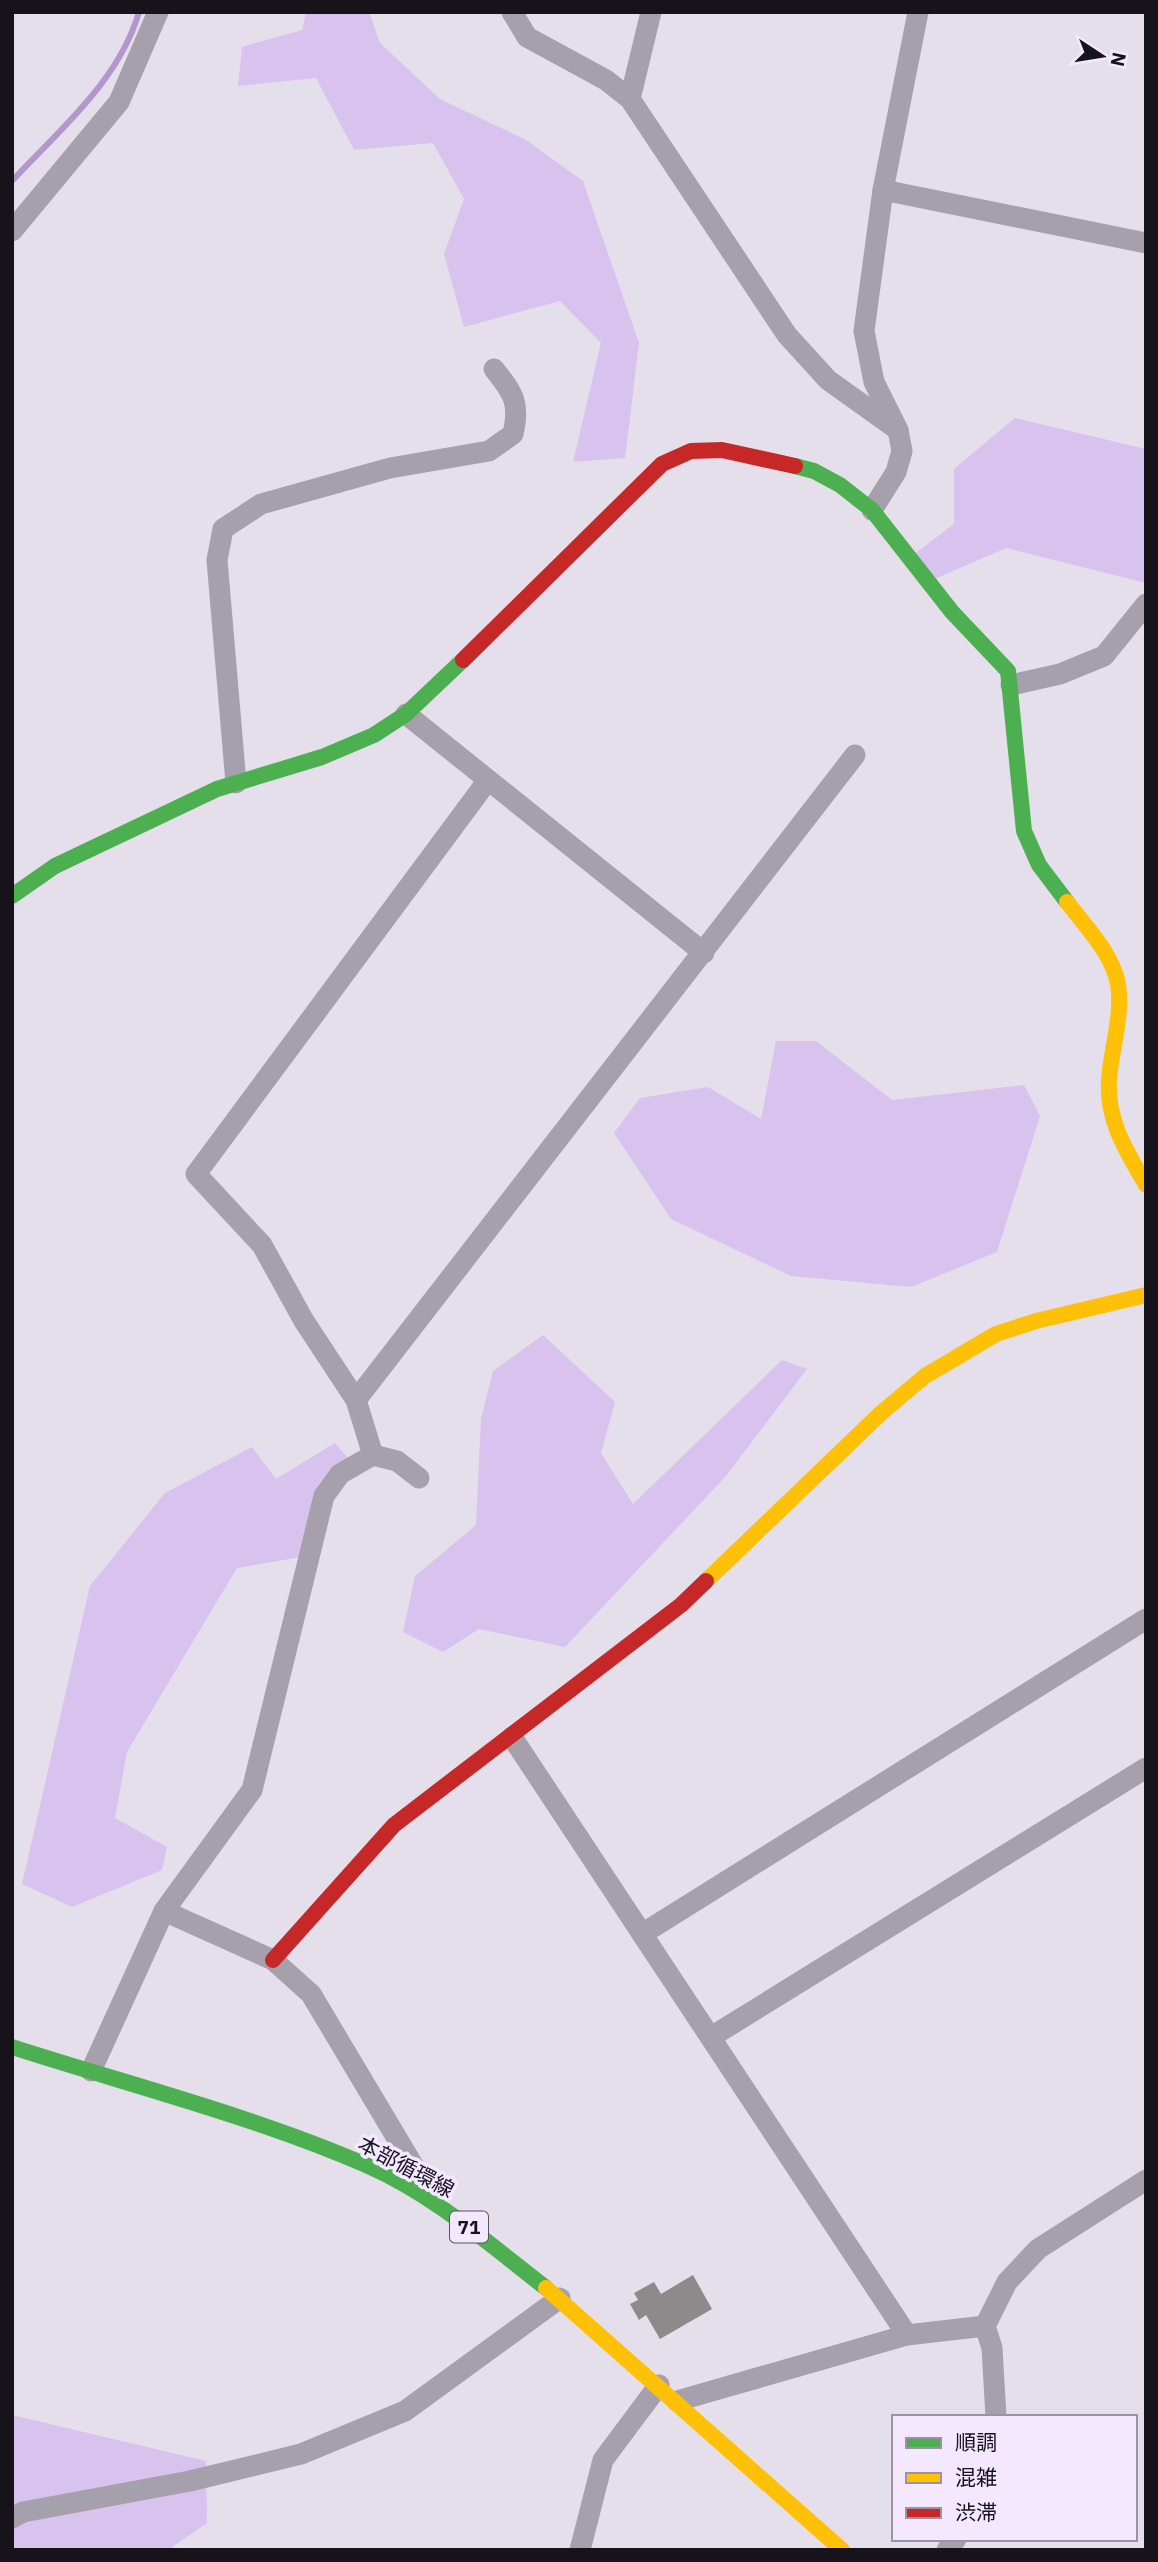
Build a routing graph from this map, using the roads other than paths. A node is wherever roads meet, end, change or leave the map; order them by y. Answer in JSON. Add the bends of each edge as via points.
{"nodes":[{"id":1,"x":158,"y":12,"type":"edge"},
{"id":2,"x":512,"y":12,"type":"edge"},
{"id":3,"x":651,"y":12,"type":"edge"},
{"id":4,"x":918,"y":12,"type":"edge"},
{"id":5,"x":630,"y":99,"type":"junction"},
{"id":6,"x":883,"y":190,"type":"junction"},
{"id":7,"x":12,"y":231,"type":"edge"},
{"id":8,"x":1146,"y":243,"type":"edge"},
{"id":9,"x":494,"y":369,"type":"dead end"},
{"id":10,"x":898,"y":430,"type":"junction"},
{"id":11,"x":872,"y":510,"type":"junction"},
{"id":12,"x":1146,"y":604,"type":"edge"},
{"id":13,"x":1011,"y":685,"type":"junction"},
{"id":14,"x":406,"y":714,"type":"junction"},
{"id":15,"x":855,"y":755,"type":"dead end"},
{"id":16,"x":488,"y":780,"type":"junction"},
{"id":17,"x":236,"y":783,"type":"junction"},
{"id":18,"x":12,"y":896,"type":"edge"},
{"id":19,"x":704,"y":953,"type":"junction"},
{"id":20,"x":1146,"y":1185,"type":"edge"},
{"id":21,"x":1146,"y":1295,"type":"edge"},
{"id":22,"x":356,"y":1401,"type":"junction"},
{"id":23,"x":373,"y":1455,"type":"junction"},
{"id":24,"x":419,"y":1478,"type":"dead end"},
{"id":25,"x":1146,"y":1619,"type":"edge"},
{"id":26,"x":512,"y":1737,"type":"junction"},
{"id":27,"x":1146,"y":1768,"type":"edge"},
{"id":28,"x":164,"y":1910,"type":"junction"},
{"id":29,"x":642,"y":1934,"type":"junction"},
{"id":30,"x":273,"y":1960,"type":"junction"},
{"id":31,"x":711,"y":2037,"type":"junction"},
{"id":32,"x":12,"y":2047,"type":"edge"},
{"id":33,"x":90,"y":2071,"type":"junction"},
{"id":34,"x":1146,"y":2180,"type":"edge"},
{"id":35,"x":435,"y":2202,"type":"junction"},
{"id":36,"x":560,"y":2298,"type":"junction"},
{"id":37,"x":985,"y":2326,"type":"junction"},
{"id":38,"x":906,"y":2335,"type":"junction"},
{"id":39,"x":659,"y":2385,"type":"junction"},
{"id":40,"x":677,"y":2401,"type":"junction"},
{"id":41,"x":996,"y":2415,"type":"edge"},
{"id":42,"x":12,"y":2518,"type":"edge"},
{"id":43,"x":580,"y":2550,"type":"edge"},
{"id":44,"x":842,"y":2550,"type":"edge"}],
"edges":[{"from":1,"to":7,"type":"street","via":[[119,102]]},
{"from":2,"to":5,"type":"street","via":[[527,37],[606,80]]},
{"from":3,"to":5,"type":"street"},
{"from":4,"to":6,"type":"street"},
{"from":5,"to":10,"type":"street","via":[[787,335],[828,380]]},
{"from":6,"to":8,"type":"street"},
{"from":6,"to":10,"type":"street","via":[[864,331],[874,382]]},
{"from":9,"to":17,"type":"street","via":[[518,411],[513,434],[489,451],[390,468],[261,504],[223,529],[217,559]]},
{"from":10,"to":11,"type":"street","via":[[902,451],[896,472]]},
{"from":11,"to":13,"type":"street","via":[[952,612],[1007,671]]},
{"from":11,"to":14,"type":"street","via":[[814,471],[775,461],[722,450],[691,452],[662,464]]},
{"from":12,"to":13,"type":"street","via":[[1104,656],[1060,674]]},
{"from":13,"to":20,"type":"street","via":[[1024,831],[1039,865],[1109,958],[1118,985],[1110,1106],[1118,1135]]},
{"from":14,"to":16,"type":"street"},
{"from":14,"to":17,"type":"street","via":[[374,735],[322,757]]},
{"from":15,"to":19,"type":"street"},
{"from":16,"to":19,"type":"street"},
{"from":16,"to":22,"type":"street","via":[[196,1174],[262,1245]]},
{"from":17,"to":18,"type":"street","via":[[55,866]]},
{"from":19,"to":22,"type":"street"},
{"from":21,"to":26,"type":"street","via":[[996,1334],[925,1376],[681,1605]]},
{"from":22,"to":23,"type":"street"},
{"from":23,"to":24,"type":"street","via":[[397,1461]]},
{"from":23,"to":28,"type":"street","via":[[340,1474],[324,1496],[251,1790]]},
{"from":25,"to":29,"type":"street"},
{"from":26,"to":29,"type":"street"},
{"from":26,"to":30,"type":"street","via":[[394,1825]]},
{"from":27,"to":31,"type":"street"},
{"from":28,"to":30,"type":"street"},
{"from":28,"to":33,"type":"street"},
{"from":29,"to":31,"type":"street"},
{"from":30,"to":35,"type":"street","via":[[311,1994]]},
{"from":31,"to":38,"type":"street"},
{"from":32,"to":33,"type":"street","name":"本部循環線","number":"71"},
{"from":33,"to":35,"type":"street","name":"本部循環線","number":"71","via":[[367,2165]]},
{"from":34,"to":37,"type":"street","via":[[1038,2249],[1007,2282]]},
{"from":35,"to":36,"type":"street","name":"本部循環線","number":"71"},
{"from":36,"to":39,"type":"street","name":"本部循環線","number":"71"},
{"from":36,"to":42,"type":"street","via":[[405,2411],[301,2454]]},
{"from":37,"to":38,"type":"street"},
{"from":37,"to":41,"type":"street","via":[[992,2348]]},
{"from":38,"to":40,"type":"street"},
{"from":39,"to":40,"type":"street","name":"本部循環線","number":"71"},
{"from":39,"to":43,"type":"street","via":[[603,2460]]},
{"from":40,"to":44,"type":"street","name":"本部循環線","number":"71"}]}
